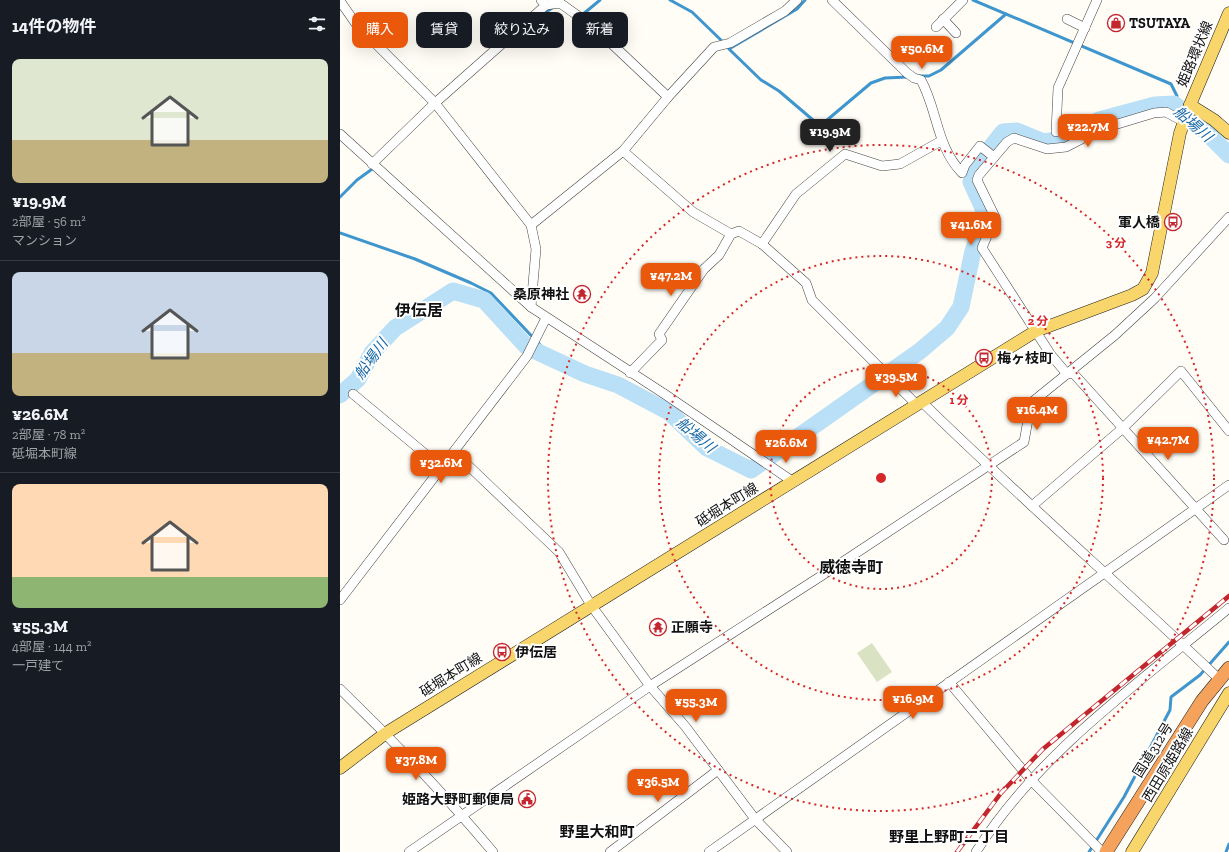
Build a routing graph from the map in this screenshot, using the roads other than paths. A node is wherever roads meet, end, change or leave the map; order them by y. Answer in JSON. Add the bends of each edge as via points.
{"nodes":[{"id":1,"x":797,"y":0,"type":"edge"},
{"id":2,"x":832,"y":0,"type":"edge"},
{"id":3,"x":963,"y":0,"type":"edge"},
{"id":4,"x":1097,"y":0,"type":"edge"},
{"id":5,"x":340,"y":1,"type":"edge"},
{"id":6,"x":543,"y":3,"type":"edge"},
{"id":7,"x":1229,"y":13,"type":"edge"},
{"id":8,"x":943,"y":19,"type":"junction"},
{"id":9,"x":1067,"y":19,"type":"dead end"},
{"id":10,"x":936,"y":27,"type":"dead end"},
{"id":11,"x":1085,"y":28,"type":"junction"},
{"id":12,"x":956,"y":33,"type":"dead end"},
{"id":13,"x":668,"y":97,"type":"junction"},
{"id":14,"x":435,"y":103,"type":"junction"},
{"id":15,"x":1187,"y":114,"type":"junction"},
{"id":16,"x":1056,"y":132,"type":"dead end"},
{"id":17,"x":1229,"y":133,"type":"edge"},
{"id":18,"x":340,"y":134,"type":"edge"},
{"id":19,"x":941,"y":141,"type":"junction"},
{"id":20,"x":623,"y":151,"type":"junction"},
{"id":21,"x":994,"y":157,"type":"junction"},
{"id":22,"x":372,"y":164,"type":"junction"},
{"id":23,"x":1229,"y":217,"type":"edge"},
{"id":24,"x":531,"y":225,"type":"junction"},
{"id":25,"x":731,"y":234,"type":"junction"},
{"id":26,"x":762,"y":244,"type":"junction"},
{"id":27,"x":1146,"y":285,"type":"junction"},
{"id":28,"x":1155,"y":298,"type":"junction"},
{"id":29,"x":531,"y":308,"type":"junction"},
{"id":30,"x":546,"y":318,"type":"junction"},
{"id":31,"x":1036,"y":331,"type":"junction"},
{"id":32,"x":630,"y":373,"type":"junction"},
{"id":33,"x":1067,"y":374,"type":"junction"},
{"id":34,"x":353,"y":394,"type":"dead end"},
{"id":35,"x":920,"y":404,"type":"junction"},
{"id":36,"x":1123,"y":428,"type":"junction"},
{"id":37,"x":1229,"y":431,"type":"edge"},
{"id":38,"x":454,"y":452,"type":"junction"},
{"id":39,"x":441,"y":467,"type":"junction"},
{"id":40,"x":988,"y":467,"type":"junction"},
{"id":41,"x":792,"y":481,"type":"junction"},
{"id":42,"x":1229,"y":485,"type":"edge"},
{"id":43,"x":1032,"y":506,"type":"junction"},
{"id":44,"x":1197,"y":508,"type":"junction"},
{"id":45,"x":1224,"y":540,"type":"dead end"},
{"id":46,"x":1105,"y":572,"type":"junction"},
{"id":47,"x":340,"y":600,"type":"edge"},
{"id":48,"x":591,"y":605,"type":"junction"},
{"id":49,"x":1229,"y":608,"type":"edge"},
{"id":50,"x":1184,"y":645,"type":"junction"},
{"id":51,"x":1229,"y":668,"type":"edge"},
{"id":52,"x":1219,"y":678,"type":"junction"},
{"id":53,"x":949,"y":682,"type":"junction"},
{"id":54,"x":650,"y":686,"type":"junction"},
{"id":55,"x":1229,"y":687,"type":"edge"},
{"id":56,"x":340,"y":689,"type":"edge"},
{"id":57,"x":1229,"y":693,"type":"edge"},
{"id":58,"x":386,"y":733,"type":"junction"},
{"id":59,"x":340,"y":768,"type":"edge"},
{"id":60,"x":718,"y":770,"type":"junction"},
{"id":61,"x":1031,"y":780,"type":"junction"},
{"id":62,"x":462,"y":816,"type":"junction"},
{"id":63,"x":755,"y":819,"type":"junction"},
{"id":64,"x":409,"y":852,"type":"edge"},
{"id":65,"x":493,"y":852,"type":"edge"},
{"id":66,"x":610,"y":852,"type":"edge"},
{"id":67,"x":709,"y":852,"type":"edge"},
{"id":68,"x":787,"y":852,"type":"edge"},
{"id":69,"x":976,"y":852,"type":"edge"},
{"id":70,"x":1102,"y":852,"type":"edge"},
{"id":71,"x":1106,"y":852,"type":"edge"},
{"id":72,"x":1132,"y":852,"type":"edge"}],
"edges":[{"from":1,"to":13,"type":"street","via":[[785,11],[730,43],[714,47]]},
{"from":2,"to":19,"type":"street","via":[[907,73],[921,80],[930,96]]},
{"from":3,"to":8,"type":"street"},
{"from":4,"to":11,"type":"street"},
{"from":5,"to":14,"type":"street","via":[[362,34],[373,41]]},
{"from":6,"to":13,"type":"street","via":[[560,3],[595,28]]},
{"from":6,"to":14,"type":"street"},
{"from":7,"to":15,"type":"main road","name":"姫路環状線"},
{"from":8,"to":10,"type":"street"},
{"from":8,"to":12,"type":"street"},
{"from":9,"to":11,"type":"street"},
{"from":11,"to":16,"type":"street","via":[[1058,88]]},
{"from":13,"to":20,"type":"street"},
{"from":14,"to":22,"type":"street"},
{"from":14,"to":24,"type":"street"},
{"from":15,"to":17,"type":"main road","name":"姫路環状線","via":[[1214,120]]},
{"from":15,"to":21,"type":"street","via":[[1154,113],[1101,129],[1066,147],[1047,149],[1014,138]]},
{"from":15,"to":27,"type":"main road","via":[[1152,273]]},
{"from":18,"to":22,"type":"street"},
{"from":19,"to":21,"type":"street","via":[[955,166],[962,173],[980,146]]},
{"from":19,"to":26,"type":"street","via":[[900,164],[882,166],[845,154],[796,194]]},
{"from":20,"to":24,"type":"street"},
{"from":20,"to":25,"type":"street","via":[[693,212]]},
{"from":21,"to":31,"type":"street","via":[[977,180],[995,217],[982,248]]},
{"from":22,"to":29,"type":"street"},
{"from":23,"to":28,"type":"street"},
{"from":24,"to":29,"type":"street","via":[[536,249]]},
{"from":25,"to":26,"type":"street","via":[[739,231]]},
{"from":25,"to":32,"type":"street","via":[[720,255],[704,269],[659,334],[662,340]]},
{"from":26,"to":35,"type":"street","via":[[806,283],[812,300]]},
{"from":27,"to":28,"type":"street"},
{"from":27,"to":31,"type":"main road","name":"砥堀本町線","via":[[1132,295]]},
{"from":28,"to":33,"type":"street"},
{"from":29,"to":30,"type":"street"},
{"from":30,"to":32,"type":"street"},
{"from":30,"to":38,"type":"street","via":[[527,356]]},
{"from":31,"to":33,"type":"street"},
{"from":31,"to":35,"type":"main road","name":"砥堀本町線"},
{"from":32,"to":41,"type":"street"},
{"from":33,"to":36,"type":"street","via":[[1073,373]]},
{"from":33,"to":40,"type":"street","via":[[1031,403],[1024,442]]},
{"from":34,"to":39,"type":"street"},
{"from":35,"to":40,"type":"street"},
{"from":35,"to":41,"type":"main road","name":"砥堀本町線"},
{"from":36,"to":37,"type":"street","via":[[1181,371]]},
{"from":36,"to":43,"type":"street"},
{"from":36,"to":44,"type":"street"},
{"from":38,"to":39,"type":"street"},
{"from":38,"to":48,"type":"street","via":[[559,552]]},
{"from":39,"to":47,"type":"street"},
{"from":40,"to":43,"type":"street"},
{"from":40,"to":54,"type":"street"},
{"from":41,"to":48,"type":"main road","name":"砥堀本町線"},
{"from":42,"to":44,"type":"street"},
{"from":43,"to":46,"type":"street"},
{"from":44,"to":45,"type":"street"},
{"from":44,"to":46,"type":"street"},
{"from":46,"to":50,"type":"street"},
{"from":46,"to":53,"type":"street"},
{"from":48,"to":54,"type":"street"},
{"from":48,"to":58,"type":"main road","name":"砥堀本町線"},
{"from":49,"to":50,"type":"street"},
{"from":50,"to":52,"type":"street"},
{"from":50,"to":61,"type":"street","via":[[1053,757]]},
{"from":51,"to":52,"type":"highway","name":"国道312号"},
{"from":52,"to":55,"type":"main road"},
{"from":52,"to":71,"type":"highway","name":"国道312号"},
{"from":53,"to":61,"type":"street"},
{"from":53,"to":63,"type":"street"},
{"from":54,"to":60,"type":"street","via":[[685,726]]},
{"from":54,"to":62,"type":"street"},
{"from":56,"to":58,"type":"street"},
{"from":57,"to":72,"type":"main road","name":"西田原姫路線"},
{"from":58,"to":59,"type":"main road","name":"砥堀本町線"},
{"from":58,"to":62,"type":"street"},
{"from":60,"to":63,"type":"street"},
{"from":60,"to":66,"type":"street"},
{"from":61,"to":69,"type":"street","via":[[992,827]]},
{"from":61,"to":70,"type":"street"},
{"from":62,"to":64,"type":"street"},
{"from":62,"to":65,"type":"street"},
{"from":63,"to":67,"type":"street"},
{"from":63,"to":68,"type":"street"}]}
